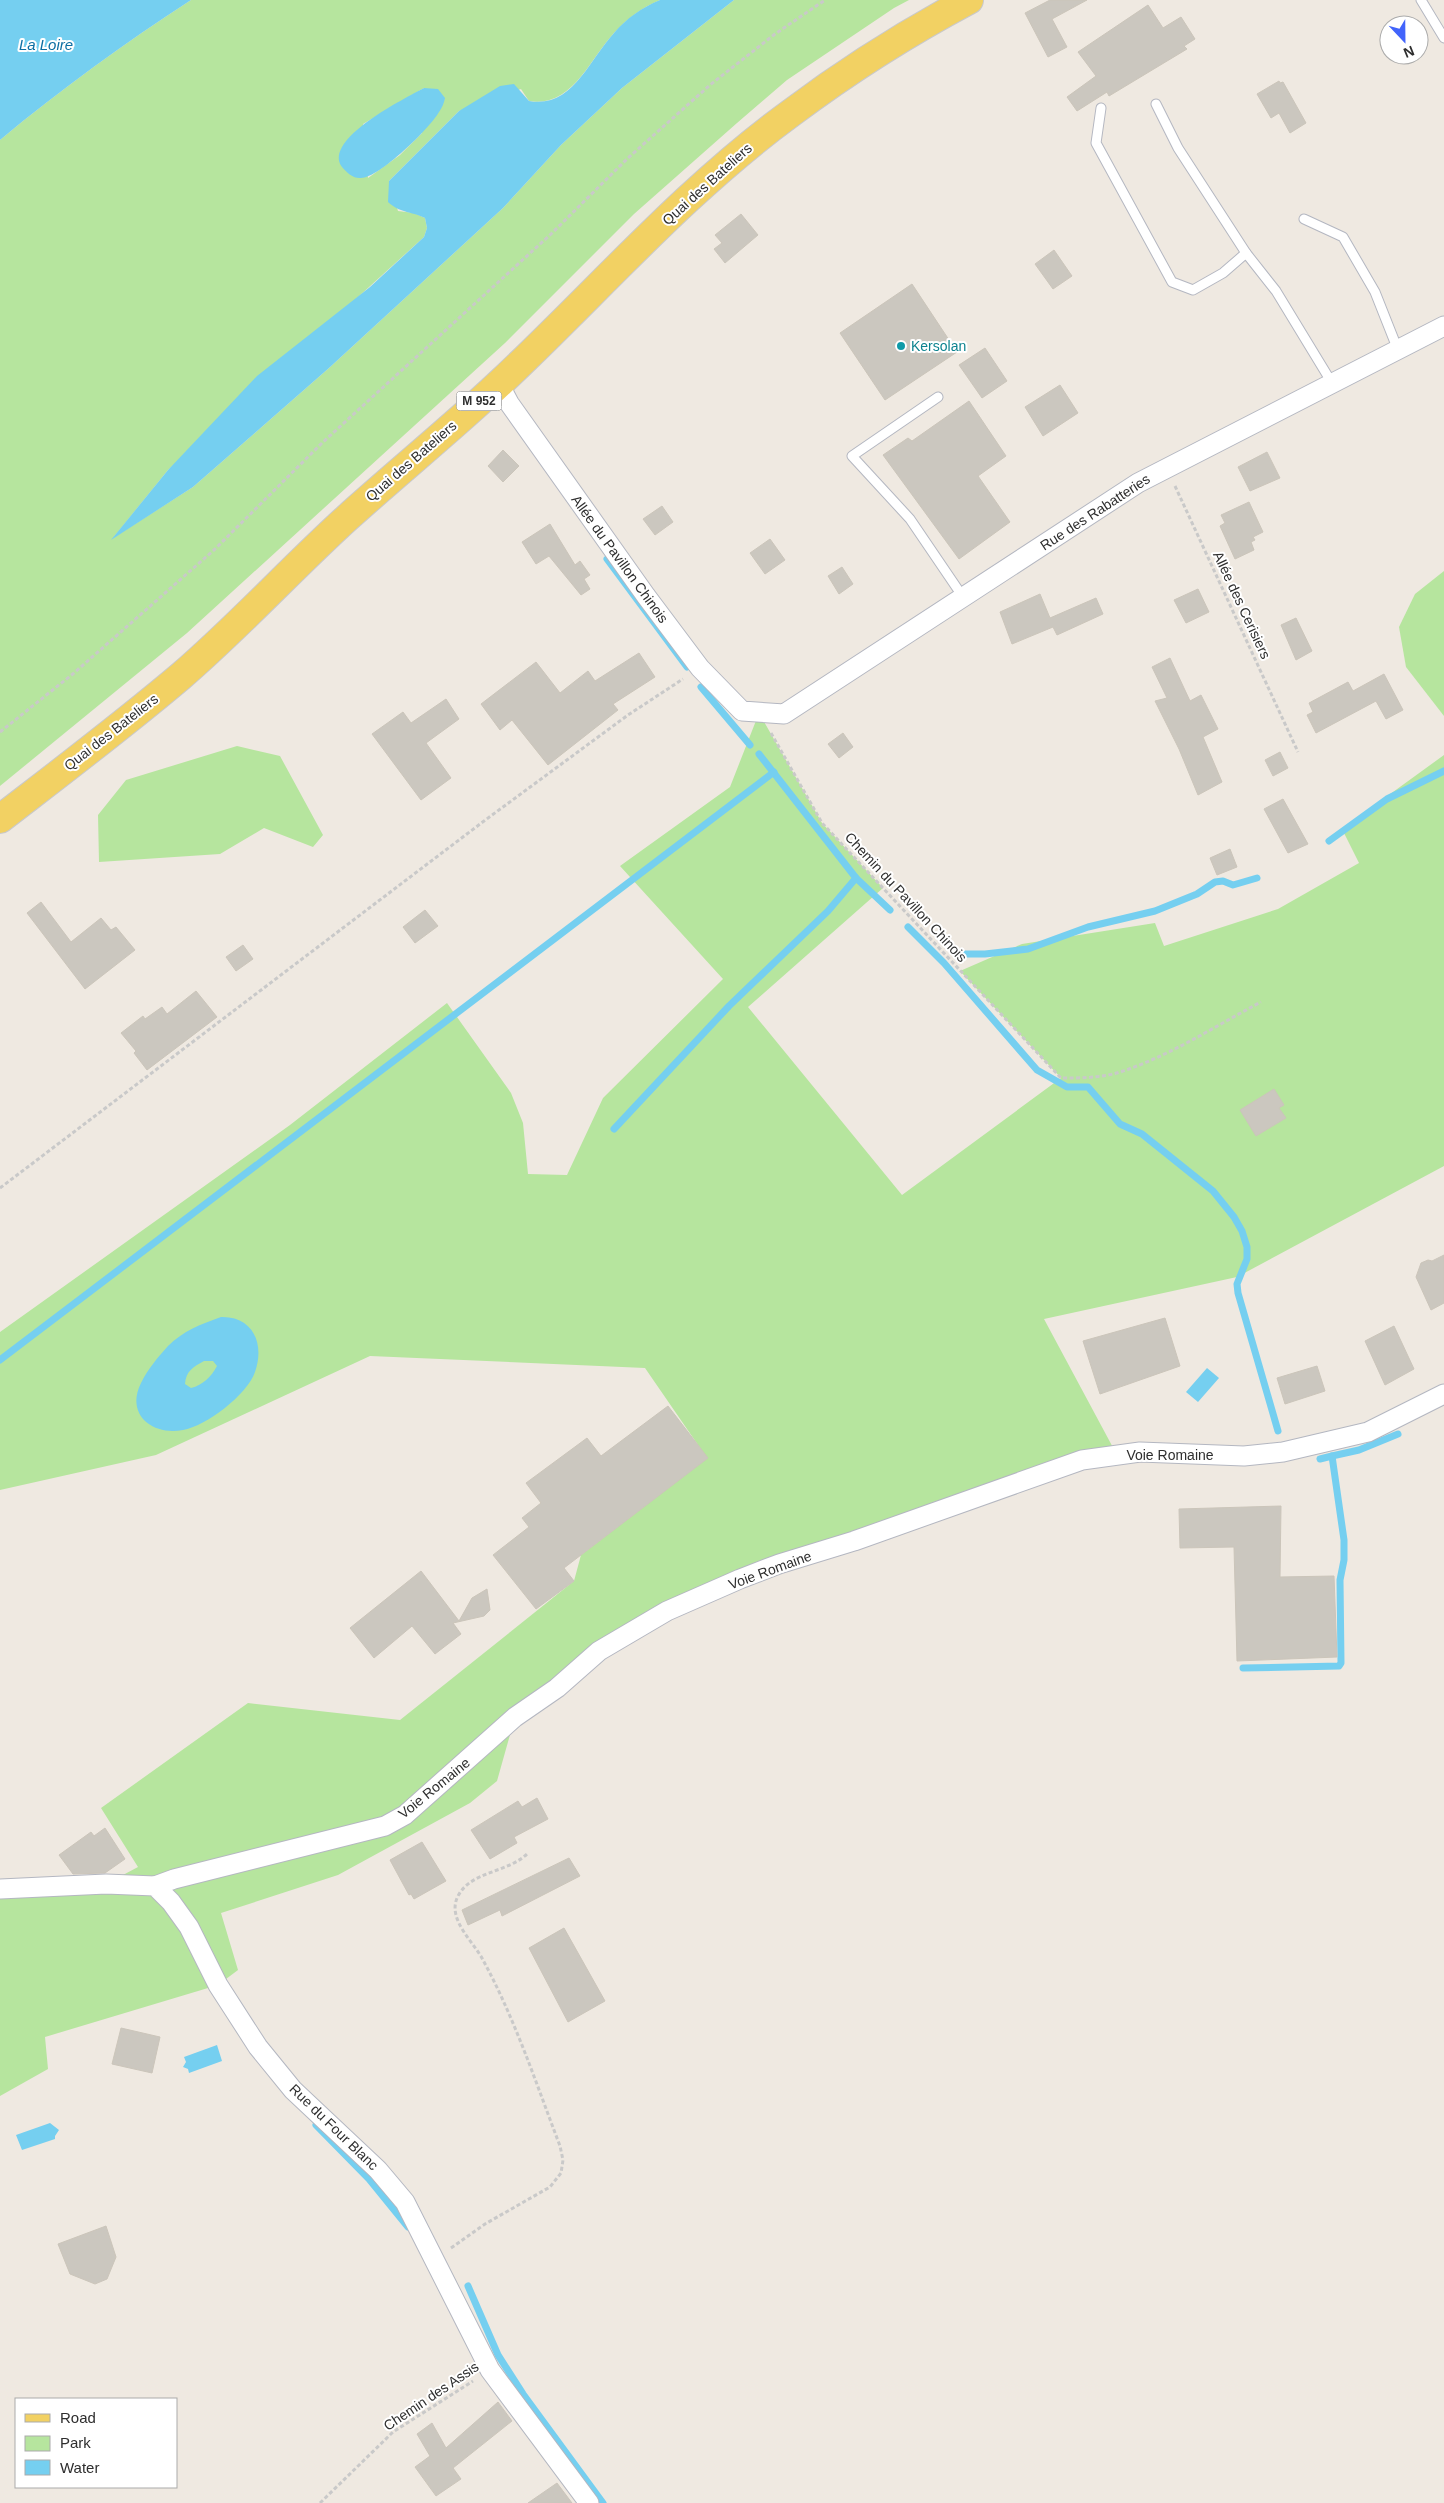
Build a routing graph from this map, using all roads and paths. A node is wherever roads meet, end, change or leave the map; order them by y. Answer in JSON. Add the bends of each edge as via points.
{"nodes":[{"id":1,"x":825,"y":0,"type":"edge"},
{"id":2,"x":969,"y":0,"type":"edge"},
{"id":3,"x":1421,"y":0,"type":"edge"},
{"id":4,"x":1444,"y":38,"type":"edge"},
{"id":5,"x":1156,"y":104,"type":"dead end"},
{"id":6,"x":1101,"y":108,"type":"dead end"},
{"id":7,"x":1304,"y":219,"type":"dead end"},
{"id":8,"x":1246,"y":253,"type":"junction"},
{"id":9,"x":1444,"y":326,"type":"edge"},
{"id":10,"x":1398,"y":350,"type":"junction"},
{"id":11,"x":1332,"y":383,"type":"junction"},
{"id":12,"x":499,"y":384,"type":"junction"},
{"id":13,"x":938,"y":397,"type":"dead end"},
{"id":14,"x":1166,"y":468,"type":"junction"},
{"id":15,"x":963,"y":597,"type":"junction"},
{"id":16,"x":700,"y":668,"type":"junction"},
{"id":17,"x":760,"y":713,"type":"junction"},
{"id":18,"x":0,"y":732,"type":"edge"},
{"id":19,"x":1298,"y":752,"type":"dead end"},
{"id":20,"x":0,"y":819,"type":"edge"},
{"id":21,"x":1261,"y":1002,"type":"dead end"},
{"id":22,"x":0,"y":1188,"type":"edge"},
{"id":23,"x":1444,"y":1394,"type":"edge"},
{"id":24,"x":527,"y":1854,"type":"dead end"},
{"id":25,"x":155,"y":1886,"type":"junction"},
{"id":26,"x":0,"y":1890,"type":"edge"},
{"id":27,"x":434,"y":2261,"type":"junction"},
{"id":28,"x":490,"y":2370,"type":"junction"},
{"id":29,"x":320,"y":2503,"type":"edge"},
{"id":30,"x":588,"y":2503,"type":"edge"}],
"edges":[{"from":1,"to":18,"type":"path","via":[[710,85],[322,443],[214,550],[74,673]]},
{"from":2,"to":12,"type":"main road","name":"Quai des Bateliers","number":"M 952","via":[[858,66],[789,114],[674,212]]},
{"from":3,"to":4,"type":"lane"},
{"from":5,"to":8,"type":"lane","via":[[1178,148]]},
{"from":6,"to":8,"type":"lane","via":[[1096,143],[1172,282],[1193,290],[1223,273]]},
{"from":7,"to":10,"type":"lane","via":[[1343,237],[1375,292]]},
{"from":8,"to":11,"type":"lane","via":[[1276,292]]},
{"from":9,"to":10,"type":"street","name":"Rue des Rabatteries"},
{"from":10,"to":11,"type":"street","name":"Rue des Rabatteries"},
{"from":11,"to":14,"type":"street","name":"Rue des Rabatteries"},
{"from":12,"to":16,"type":"street","name":"Allée du Pavillon Chinois","via":[[509,403]]},
{"from":12,"to":20,"type":"main road","name":"Quai des Bateliers","number":"M 952","via":[[336,528],[265,600],[181,676]]},
{"from":13,"to":15,"type":"lane","via":[[852,456],[910,520]]},
{"from":14,"to":15,"type":"street","name":"Rue des Rabatteries"},
{"from":14,"to":19,"type":"path","name":"Allée des Cerisiers"},
{"from":15,"to":17,"type":"street","name":"Rue des Rabatteries","via":[[784,714]]},
{"from":16,"to":17,"type":"street","name":"Allée du Pavillon Chinois","via":[[742,711]]},
{"from":16,"to":22,"type":"path","via":[[628,715],[484,821]]},
{"from":17,"to":21,"type":"path","name":"Chemin du Pavillon Chinois","via":[[822,823],[1061,1078],[1091,1078],[1126,1070]]},
{"from":23,"to":25,"type":"street","name":"Voie Romaine","via":[[1368,1432],[1283,1452],[1244,1456],[1140,1452],[1082,1460],[854,1541],[779,1564],[667,1611],[599,1651],[557,1688],[514,1717],[405,1815],[392,1822]]},
{"from":24,"to":27,"type":"path","via":[[510,1866],[471,1880],[461,1890],[455,1907],[467,1939],[480,1954],[505,2001],[560,2146],[562,2173],[550,2187],[485,2224]]},
{"from":25,"to":26,"type":"street","via":[[106,1884]]},
{"from":25,"to":27,"type":"street","name":"Rue du Four Blanc","via":[[189,1927],[218,1985],[258,2047],[293,2090],[383,2176],[404,2202]]},
{"from":27,"to":28,"type":"street","name":"Rue du Four Blanc"},
{"from":28,"to":29,"type":"path","name":"Chemin des Assis","via":[[393,2432]]},
{"from":28,"to":30,"type":"street","name":"Rue du Four Blanc"}]}
